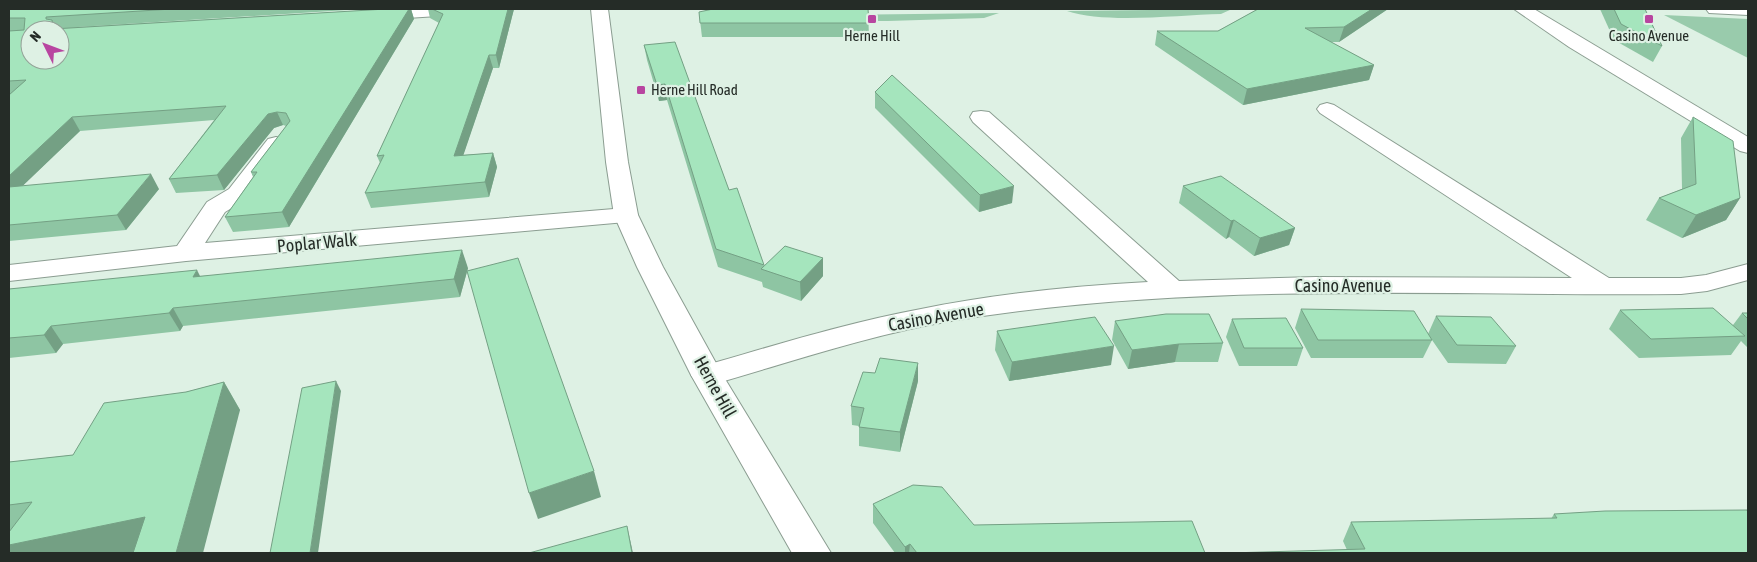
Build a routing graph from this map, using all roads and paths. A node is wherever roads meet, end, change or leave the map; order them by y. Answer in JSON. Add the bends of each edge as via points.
{"nodes":[{"id":1,"x":469,"y":9,"type":"edge"},
{"id":2,"x":599,"y":9,"type":"edge"},
{"id":3,"x":1523,"y":9,"type":"edge"},
{"id":4,"x":1715,"y":9,"type":"edge"},
{"id":5,"x":1748,"y":10,"type":"edge"},
{"id":6,"x":356,"y":16,"type":"edge"},
{"id":7,"x":1327,"y":109,"type":"dead end"},
{"id":8,"x":981,"y":117,"type":"dead end"},
{"id":9,"x":283,"y":134,"type":"edge"},
{"id":10,"x":1748,"y":146,"type":"edge"},
{"id":11,"x":626,"y":215,"type":"junction"},
{"id":12,"x":186,"y":254,"type":"junction"},
{"id":13,"x":1748,"y":272,"type":"edge"},
{"id":14,"x":9,"y":273,"type":"edge"},
{"id":15,"x":1604,"y":287,"type":"junction"},
{"id":16,"x":1171,"y":289,"type":"junction"},
{"id":17,"x":707,"y":375,"type":"junction"},
{"id":18,"x":812,"y":553,"type":"edge"}],
"edges":[{"from":1,"to":6,"type":"street"},
{"from":2,"to":11,"type":"street","name":"Herne Hill"},
{"from":3,"to":10,"type":"street"},
{"from":4,"to":5,"type":"street"},
{"from":7,"to":15,"type":"street"},
{"from":8,"to":16,"type":"street"},
{"from":9,"to":12,"type":"street","via":[[238,194],[216,207]]},
{"from":11,"to":12,"type":"street","name":"Poplar Walk"},
{"from":11,"to":17,"type":"street","name":"Herne Hill"},
{"from":12,"to":14,"type":"street","name":"Poplar Walk"},
{"from":13,"to":15,"type":"street","name":"Casino Avenue","via":[[1707,283]]},
{"from":15,"to":16,"type":"street","name":"Casino Avenue","via":[[1222,286]]},
{"from":16,"to":17,"type":"street","name":"Casino Avenue","via":[[1060,298],[928,316]]},
{"from":17,"to":18,"type":"street","name":"Herne Hill"}]}
